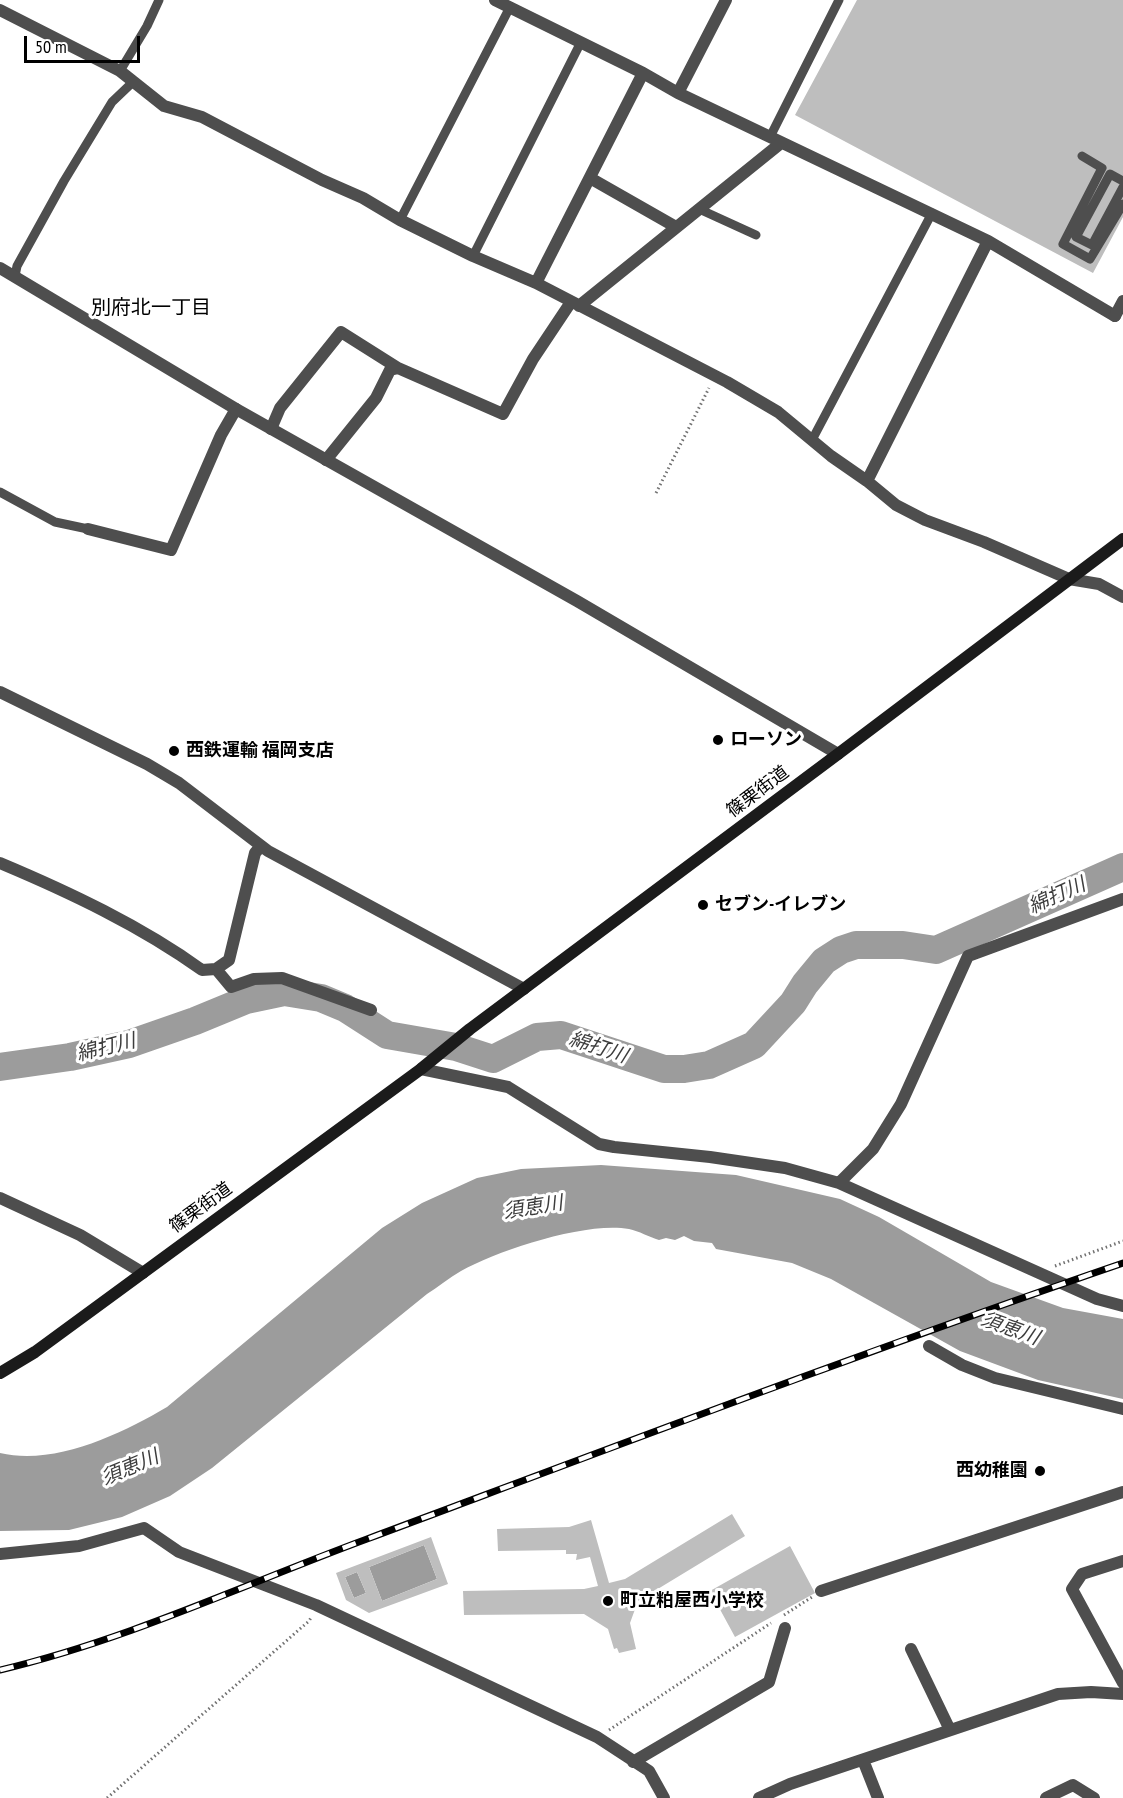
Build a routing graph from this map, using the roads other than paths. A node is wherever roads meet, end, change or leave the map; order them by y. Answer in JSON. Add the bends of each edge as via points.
{"nodes":[{"id":1,"x":159,"y":0,"type":"edge"},
{"id":2,"x":495,"y":0,"type":"edge"},
{"id":3,"x":726,"y":0,"type":"edge"},
{"id":4,"x":839,"y":0,"type":"edge"},
{"id":5,"x":510,"y":8,"type":"junction"},
{"id":6,"x":0,"y":10,"type":"edge"},
{"id":7,"x":581,"y":42,"type":"junction"},
{"id":8,"x":120,"y":71,"type":"junction"},
{"id":9,"x":643,"y":73,"type":"junction"},
{"id":10,"x":134,"y":81,"type":"junction"},
{"id":11,"x":678,"y":93,"type":"junction"},
{"id":12,"x":775,"y":140,"type":"junction"},
{"id":13,"x":1082,"y":156,"type":"dead end"},
{"id":14,"x":590,"y":178,"type":"junction"},
{"id":15,"x":1123,"y":181,"type":"edge"},
{"id":16,"x":1123,"y":188,"type":"edge"},
{"id":17,"x":1123,"y":204,"type":"edge"},
{"id":18,"x":699,"y":209,"type":"junction"},
{"id":19,"x":932,"y":213,"type":"junction"},
{"id":20,"x":400,"y":220,"type":"junction"},
{"id":21,"x":676,"y":227,"type":"junction"},
{"id":22,"x":756,"y":235,"type":"dead end"},
{"id":23,"x":988,"y":241,"type":"junction"},
{"id":24,"x":473,"y":256,"type":"junction"},
{"id":25,"x":0,"y":268,"type":"edge"},
{"id":26,"x":15,"y":276,"type":"junction"},
{"id":27,"x":536,"y":283,"type":"junction"},
{"id":28,"x":1123,"y":301,"type":"edge"},
{"id":29,"x":575,"y":304,"type":"junction"},
{"id":30,"x":1119,"y":319,"type":"edge"},
{"id":31,"x":398,"y":368,"type":"junction"},
{"id":32,"x":236,"y":409,"type":"junction"},
{"id":33,"x":271,"y":429,"type":"junction"},
{"id":34,"x":812,"y":440,"type":"junction"},
{"id":35,"x":326,"y":460,"type":"junction"},
{"id":36,"x":867,"y":481,"type":"junction"},
{"id":37,"x":0,"y":492,"type":"edge"},
{"id":38,"x":88,"y":529,"type":"joint"},
{"id":39,"x":1123,"y":539,"type":"edge"},
{"id":40,"x":1069,"y":579,"type":"junction"},
{"id":41,"x":1123,"y":597,"type":"edge"},
{"id":42,"x":0,"y":692,"type":"edge"},
{"id":43,"x":838,"y":754,"type":"junction"},
{"id":44,"x":261,"y":846,"type":"junction"},
{"id":45,"x":0,"y":862,"type":"edge"},
{"id":46,"x":1123,"y":899,"type":"edge"},
{"id":47,"x":216,"y":969,"type":"junction"},
{"id":48,"x":524,"y":989,"type":"junction"},
{"id":49,"x":371,"y":1010,"type":"dead end"},
{"id":50,"x":421,"y":1069,"type":"junction"},
{"id":51,"x":839,"y":1183,"type":"junction"},
{"id":52,"x":0,"y":1198,"type":"edge"},
{"id":53,"x":143,"y":1273,"type":"junction"},
{"id":54,"x":1123,"y":1306,"type":"edge"},
{"id":55,"x":929,"y":1346,"type":"dead end"},
{"id":56,"x":0,"y":1373,"type":"edge"},
{"id":57,"x":1123,"y":1408,"type":"edge"},
{"id":58,"x":1123,"y":1492,"type":"edge"},
{"id":59,"x":0,"y":1554,"type":"edge"},
{"id":60,"x":1123,"y":1562,"type":"edge"},
{"id":61,"x":821,"y":1591,"type":"road end"},
{"id":62,"x":783,"y":1622,"type":"road end"},
{"id":63,"x":911,"y":1649,"type":"dead end"},
{"id":64,"x":1123,"y":1683,"type":"edge"},
{"id":65,"x":1123,"y":1694,"type":"edge"},
{"id":66,"x":950,"y":1730,"type":"junction"},
{"id":67,"x":863,"y":1760,"type":"junction"},
{"id":68,"x":633,"y":1762,"type":"junction"},
{"id":69,"x":778,"y":1794,"type":"edge"},
{"id":70,"x":664,"y":1798,"type":"edge"},
{"id":71,"x":759,"y":1798,"type":"edge"},
{"id":72,"x":878,"y":1798,"type":"edge"},
{"id":73,"x":1046,"y":1798,"type":"edge"},
{"id":74,"x":1094,"y":1798,"type":"edge"}],
"edges":[{"from":1,"to":8,"type":"lane"},
{"from":2,"to":5,"type":"street"},
{"from":3,"to":11,"type":"street"},
{"from":4,"to":12,"type":"lane"},
{"from":5,"to":7,"type":"street"},
{"from":5,"to":20,"type":"lane"},
{"from":6,"to":8,"type":"street"},
{"from":7,"to":9,"type":"street"},
{"from":7,"to":24,"type":"lane"},
{"from":8,"to":10,"type":"street"},
{"from":9,"to":11,"type":"street"},
{"from":9,"to":14,"type":"street"},
{"from":10,"to":20,"type":"street","via":[[164,105],[202,117]]},
{"from":10,"to":26,"type":"lane","via":[[112,102],[64,181]]},
{"from":11,"to":12,"type":"street"},
{"from":12,"to":18,"type":"street"},
{"from":12,"to":19,"type":"street"},
{"from":13,"to":17,"type":"lane","via":[[1102,168],[1064,244],[1090,259]]},
{"from":14,"to":21,"type":"street"},
{"from":14,"to":27,"type":"street"},
{"from":15,"to":16,"type":"lane","via":[[1110,174],[1076,237],[1092,245]]},
{"from":18,"to":21,"type":"street"},
{"from":18,"to":22,"type":"lane"},
{"from":19,"to":23,"type":"street"},
{"from":19,"to":34,"type":"lane"},
{"from":20,"to":24,"type":"street"},
{"from":21,"to":29,"type":"street"},
{"from":23,"to":30,"type":"street"},
{"from":23,"to":36,"type":"street"},
{"from":24,"to":27,"type":"street"},
{"from":25,"to":26,"type":"street"},
{"from":26,"to":32,"type":"street"},
{"from":27,"to":29,"type":"street"},
{"from":28,"to":30,"type":"street"},
{"from":29,"to":31,"type":"street","via":[[533,359],[503,414]]},
{"from":29,"to":34,"type":"street","via":[[716,375],[778,412]]},
{"from":31,"to":33,"type":"street","via":[[341,332],[280,408]]},
{"from":31,"to":35,"type":"street","via":[[390,370],[376,398]]},
{"from":32,"to":33,"type":"street"},
{"from":32,"to":38,"type":"street","via":[[171,550]]},
{"from":33,"to":35,"type":"street"},
{"from":34,"to":36,"type":"street"},
{"from":35,"to":43,"type":"street"},
{"from":36,"to":40,"type":"street","via":[[896,505],[925,520]]},
{"from":37,"to":38,"type":"lane","via":[[55,522]]},
{"from":39,"to":40,"type":"main road","name":"篠栗街道"},
{"from":40,"to":41,"type":"street","via":[[1099,584]]},
{"from":40,"to":43,"type":"main road","name":"篠栗街道"},
{"from":42,"to":44,"type":"street","via":[[147,764],[179,783]]},
{"from":43,"to":48,"type":"main road","name":"篠栗街道"},
{"from":44,"to":47,"type":"street","via":[[255,853],[229,960]]},
{"from":44,"to":48,"type":"street"},
{"from":45,"to":47,"type":"street","via":[[65,891],[202,970]]},
{"from":46,"to":51,"type":"street","via":[[968,956],[901,1104],[873,1149]]},
{"from":47,"to":49,"type":"street","via":[[231,987],[254,979],[282,978]]},
{"from":48,"to":50,"type":"main road","name":"篠栗街道"},
{"from":50,"to":51,"type":"street","via":[[508,1087],[599,1144],[785,1168]]},
{"from":50,"to":53,"type":"main road","name":"篠栗街道"},
{"from":51,"to":54,"type":"street","via":[[1097,1299]]},
{"from":52,"to":53,"type":"street","via":[[80,1235]]},
{"from":53,"to":56,"type":"main road","name":"篠栗街道"},
{"from":55,"to":57,"type":"street","via":[[995,1378]]},
{"from":58,"to":61,"type":"street"},
{"from":59,"to":68,"type":"street","via":[[79,1546],[144,1528],[179,1551],[316,1605],[597,1737]]},
{"from":60,"to":64,"type":"street","via":[[1082,1574],[1072,1589]]},
{"from":62,"to":68,"type":"street","via":[[769,1682]]},
{"from":63,"to":66,"type":"street"},
{"from":65,"to":66,"type":"street","via":[[1058,1694]]},
{"from":66,"to":67,"type":"street"},
{"from":67,"to":69,"type":"street"},
{"from":67,"to":72,"type":"street"},
{"from":68,"to":70,"type":"street","via":[[649,1771]]},
{"from":69,"to":71,"type":"street"},
{"from":73,"to":74,"type":"street","via":[[1073,1785]]}]}
